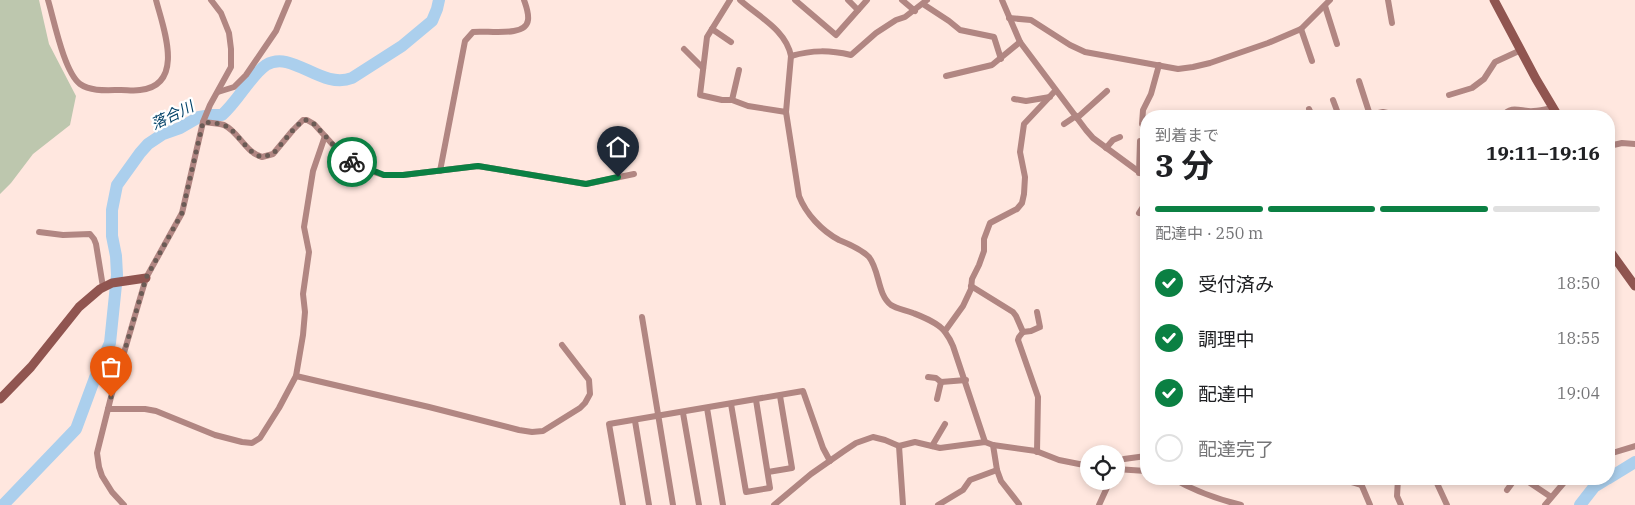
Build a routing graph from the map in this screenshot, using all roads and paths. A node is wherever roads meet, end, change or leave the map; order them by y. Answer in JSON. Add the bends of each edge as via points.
{"nodes":[{"id":1,"x":48,"y":0,"type":"edge"},
{"id":2,"x":156,"y":0,"type":"edge"},
{"id":3,"x":211,"y":0,"type":"edge"},
{"id":4,"x":289,"y":0,"type":"edge"},
{"id":5,"x":524,"y":0,"type":"edge"},
{"id":6,"x":730,"y":0,"type":"edge"},
{"id":7,"x":740,"y":0,"type":"edge"},
{"id":8,"x":795,"y":0,"type":"edge"},
{"id":9,"x":848,"y":0,"type":"edge"},
{"id":10,"x":867,"y":0,"type":"edge"},
{"id":11,"x":902,"y":0,"type":"edge"},
{"id":12,"x":1002,"y":0,"type":"edge"},
{"id":13,"x":1330,"y":0,"type":"edge"},
{"id":14,"x":1388,"y":0,"type":"edge"},
{"id":15,"x":1494,"y":0,"type":"edge"},
{"id":16,"x":925,"y":2,"type":"edge"},
{"id":17,"x":1325,"y":6,"type":"junction"},
{"id":18,"x":858,"y":10,"type":"junction"},
{"id":19,"x":914,"y":11,"type":"junction"},
{"id":20,"x":1009,"y":18,"type":"junction"},
{"id":21,"x":1392,"y":22,"type":"dead end"},
{"id":22,"x":712,"y":29,"type":"junction"},
{"id":23,"x":1301,"y":29,"type":"junction"},
{"id":24,"x":731,"y":42,"type":"dead end"},
{"id":25,"x":1020,"y":42,"type":"junction"},
{"id":26,"x":1336,"y":44,"type":"dead end"},
{"id":27,"x":684,"y":49,"type":"dead end"},
{"id":28,"x":1521,"y":50,"type":"junction"},
{"id":29,"x":791,"y":56,"type":"junction"},
{"id":30,"x":1000,"y":59,"type":"junction"},
{"id":31,"x":1312,"y":61,"type":"dead end"},
{"id":32,"x":1159,"y":65,"type":"junction"},
{"id":33,"x":704,"y":68,"type":"junction"},
{"id":34,"x":739,"y":70,"type":"dead end"},
{"id":35,"x":946,"y":76,"type":"dead end"},
{"id":36,"x":1359,"y":81,"type":"dead end"},
{"id":37,"x":1055,"y":90,"type":"junction"},
{"id":38,"x":1107,"y":91,"type":"dead end"},
{"id":39,"x":218,"y":92,"type":"junction"},
{"id":40,"x":1449,"y":95,"type":"dead end"},
{"id":41,"x":1050,"y":97,"type":"junction"},
{"id":42,"x":1014,"y":99,"type":"dead end"},
{"id":43,"x":732,"y":100,"type":"junction"},
{"id":44,"x":1333,"y":100,"type":"dead end"},
{"id":45,"x":1553,"y":108,"type":"joint"},
{"id":46,"x":1143,"y":110,"type":"edge"},
{"id":47,"x":1337,"y":110,"type":"edge"},
{"id":48,"x":1366,"y":110,"type":"edge"},
{"id":49,"x":1508,"y":110,"type":"edge"},
{"id":50,"x":1520,"y":110,"type":"edge"},
{"id":51,"x":1536,"y":110,"type":"edge"},
{"id":52,"x":786,"y":112,"type":"junction"},
{"id":53,"x":205,"y":117,"type":"junction"},
{"id":54,"x":1076,"y":117,"type":"junction"},
{"id":55,"x":1064,"y":124,"type":"dead end"},
{"id":56,"x":324,"y":136,"type":"junction"},
{"id":57,"x":1120,"y":137,"type":"dead end"},
{"id":58,"x":1140,"y":141,"type":"dead end"},
{"id":59,"x":1635,"y":144,"type":"edge"},
{"id":60,"x":1615,"y":145,"type":"edge"},
{"id":61,"x":1106,"y":148,"type":"junction"},
{"id":62,"x":440,"y":170,"type":"junction"},
{"id":63,"x":1139,"y":173,"type":"joint"},
{"id":64,"x":634,"y":174,"type":"dead end"},
{"id":65,"x":39,"y":232,"type":"dead end"},
{"id":66,"x":1615,"y":258,"type":"edge"},
{"id":67,"x":146,"y":278,"type":"junction"},
{"id":68,"x":971,"y":286,"type":"junction"},
{"id":69,"x":1635,"y":286,"type":"edge"},
{"id":70,"x":103,"y":287,"type":"junction"},
{"id":71,"x":1037,"y":312,"type":"dead end"},
{"id":72,"x":642,"y":317,"type":"dead end"},
{"id":73,"x":945,"y":332,"type":"junction"},
{"id":74,"x":1023,"y":332,"type":"junction"},
{"id":75,"x":562,"y":345,"type":"dead end"},
{"id":76,"x":296,"y":376,"type":"junction"},
{"id":77,"x":928,"y":377,"type":"dead end"},
{"id":78,"x":966,"y":380,"type":"junction"},
{"id":79,"x":941,"y":382,"type":"junction"},
{"id":80,"x":780,"y":396,"type":"junction"},
{"id":81,"x":0,"y":399,"type":"edge"},
{"id":82,"x":937,"y":399,"type":"dead end"},
{"id":83,"x":756,"y":400,"type":"junction"},
{"id":84,"x":731,"y":404,"type":"junction"},
{"id":85,"x":707,"y":408,"type":"junction"},
{"id":86,"x":108,"y":409,"type":"junction"},
{"id":87,"x":683,"y":413,"type":"junction"},
{"id":88,"x":659,"y":417,"type":"junction"},
{"id":89,"x":634,"y":421,"type":"junction"},
{"id":90,"x":945,"y":424,"type":"dead end"},
{"id":91,"x":985,"y":442,"type":"junction"},
{"id":92,"x":994,"y":445,"type":"junction"},
{"id":93,"x":899,"y":446,"type":"junction"},
{"id":94,"x":932,"y":446,"type":"junction"},
{"id":95,"x":1635,"y":446,"type":"edge"},
{"id":96,"x":1037,"y":452,"type":"junction"},
{"id":97,"x":1615,"y":452,"type":"edge"},
{"id":98,"x":1140,"y":457,"type":"edge"},
{"id":99,"x":1125,"y":459,"type":"edge"},
{"id":100,"x":830,"y":461,"type":"junction"},
{"id":101,"x":1080,"y":464,"type":"edge"},
{"id":102,"x":1125,"y":468,"type":"edge"},
{"id":103,"x":997,"y":470,"type":"junction"},
{"id":104,"x":1140,"y":470,"type":"edge"},
{"id":105,"x":768,"y":472,"type":"junction"},
{"id":106,"x":1184,"y":485,"type":"edge"},
{"id":107,"x":1361,"y":485,"type":"edge"},
{"id":108,"x":1398,"y":485,"type":"edge"},
{"id":109,"x":1438,"y":485,"type":"edge"},
{"id":110,"x":1511,"y":485,"type":"edge"},
{"id":111,"x":1533,"y":485,"type":"edge"},
{"id":112,"x":1562,"y":485,"type":"edge"},
{"id":113,"x":1106,"y":490,"type":"edge"},
{"id":114,"x":1507,"y":490,"type":"dead end"},
{"id":115,"x":1551,"y":497,"type":"junction"},
{"id":116,"x":1019,"y":504,"type":"edge"},
{"id":117,"x":124,"y":505,"type":"edge"},
{"id":118,"x":623,"y":505,"type":"edge"},
{"id":119,"x":649,"y":505,"type":"edge"},
{"id":120,"x":673,"y":505,"type":"edge"},
{"id":121,"x":699,"y":505,"type":"edge"},
{"id":122,"x":723,"y":505,"type":"edge"},
{"id":123,"x":774,"y":505,"type":"edge"},
{"id":124,"x":903,"y":505,"type":"edge"},
{"id":125,"x":938,"y":505,"type":"edge"},
{"id":126,"x":1099,"y":505,"type":"edge"},
{"id":127,"x":1242,"y":505,"type":"edge"},
{"id":128,"x":1370,"y":505,"type":"edge"},
{"id":129,"x":1401,"y":505,"type":"edge"},
{"id":130,"x":1446,"y":505,"type":"edge"},
{"id":131,"x":1545,"y":505,"type":"edge"}],
"edges":[{"from":1,"to":2,"type":"street","via":[[68,66],[80,84],[94,90],[141,90],[159,82],[168,65],[168,48]]},
{"from":3,"to":39,"type":"street","via":[[221,13],[229,33],[232,62]]},
{"from":4,"to":39,"type":"street","via":[[276,31],[246,75],[234,87]]},
{"from":5,"to":62,"type":"street","via":[[528,20],[524,28],[513,32],[473,32],[465,41]]},
{"from":6,"to":22,"type":"street"},
{"from":7,"to":29,"type":"street","via":[[784,38]]},
{"from":8,"to":18,"type":"street","via":[[836,35]]},
{"from":9,"to":18,"type":"street"},
{"from":10,"to":18,"type":"street"},
{"from":11,"to":19,"type":"street"},
{"from":12,"to":20,"type":"street"},
{"from":13,"to":17,"type":"street"},
{"from":14,"to":21,"type":"street"},
{"from":15,"to":28,"type":"street"},
{"from":16,"to":19,"type":"street"},
{"from":16,"to":30,"type":"street","via":[[960,30],[994,37]]},
{"from":17,"to":23,"type":"street"},
{"from":17,"to":26,"type":"street"},
{"from":19,"to":29,"type":"street","via":[[896,20],[851,55],[809,51]]},
{"from":20,"to":25,"type":"street"},
{"from":20,"to":32,"type":"street","via":[[1031,20],[1085,52]]},
{"from":22,"to":24,"type":"street"},
{"from":22,"to":33,"type":"street","via":[[707,37]]},
{"from":23,"to":31,"type":"street"},
{"from":23,"to":32,"type":"street","via":[[1193,67],[1178,69]]},
{"from":25,"to":30,"type":"street"},
{"from":25,"to":37,"type":"street"},
{"from":27,"to":33,"type":"street"},
{"from":28,"to":40,"type":"street","via":[[1495,62],[1472,88]]},
{"from":28,"to":45,"type":"street"},
{"from":29,"to":52,"type":"street"},
{"from":30,"to":35,"type":"street","via":[[992,65]]},
{"from":32,"to":46,"type":"street"},
{"from":33,"to":43,"type":"street","via":[[700,95]]},
{"from":34,"to":43,"type":"street"},
{"from":36,"to":48,"type":"street"},
{"from":37,"to":41,"type":"street"},
{"from":37,"to":54,"type":"street"},
{"from":38,"to":54,"type":"street"},
{"from":39,"to":53,"type":"street"},
{"from":41,"to":42,"type":"street","via":[[1026,101]]},
{"from":41,"to":68,"type":"street","via":[[1024,124],[1020,152],[1025,177],[1022,203],[990,223]]},
{"from":43,"to":52,"type":"street"},
{"from":44,"to":47,"type":"street"},
{"from":45,"to":51,"type":"street"},
{"from":49,"to":50,"type":"street"},
{"from":52,"to":73,"type":"street","via":[[801,203],[824,229],[869,258],[884,295],[892,305]]},
{"from":53,"to":56,"type":"street","via":[[234,132],[252,152],[262,157],[273,154],[303,120],[314,124]]},
{"from":53,"to":67,"type":"street","via":[[182,213]]},
{"from":54,"to":55,"type":"street"},
{"from":54,"to":61,"type":"street"},
{"from":56,"to":62,"type":"street","via":[[352,162],[384,175]]},
{"from":56,"to":76,"type":"street","via":[[313,171],[304,227],[309,252],[303,294],[303,335]]},
{"from":57,"to":61,"type":"street"},
{"from":58,"to":63,"type":"street"},
{"from":59,"to":60,"type":"street"},
{"from":61,"to":63,"type":"street"},
{"from":62,"to":64,"type":"street","via":[[478,166],[586,184]]},
{"from":65,"to":70,"type":"street","via":[[90,234],[96,244]]},
{"from":66,"to":69,"type":"street"},
{"from":67,"to":70,"type":"street"},
{"from":67,"to":86,"type":"street"},
{"from":68,"to":73,"type":"street","via":[[963,306]]},
{"from":68,"to":74,"type":"street","via":[[1013,312]]},
{"from":70,"to":81,"type":"street","via":[[79,307],[31,367]]},
{"from":71,"to":74,"type":"street","via":[[1040,327]]},
{"from":72,"to":88,"type":"street"},
{"from":73,"to":78,"type":"street"},
{"from":74,"to":96,"type":"street","via":[[1018,340],[1038,397]]},
{"from":75,"to":76,"type":"street","via":[[589,380],[590,394],[580,408],[544,432],[519,430]]},
{"from":76,"to":86,"type":"street","via":[[260,438],[252,443],[215,435],[156,410]]},
{"from":77,"to":79,"type":"street"},
{"from":78,"to":79,"type":"street"},
{"from":78,"to":91,"type":"street"},
{"from":79,"to":82,"type":"street"},
{"from":80,"to":83,"type":"street"},
{"from":80,"to":100,"type":"street","via":[[803,391]]},
{"from":80,"to":105,"type":"street","via":[[792,468]]},
{"from":83,"to":84,"type":"street"},
{"from":83,"to":105,"type":"street"},
{"from":84,"to":85,"type":"street"},
{"from":84,"to":105,"type":"street","via":[[746,492],[770,488]]},
{"from":85,"to":87,"type":"street"},
{"from":85,"to":122,"type":"street"},
{"from":86,"to":117,"type":"street","via":[[98,453],[99,467],[107,485]]},
{"from":87,"to":88,"type":"street"},
{"from":87,"to":121,"type":"street"},
{"from":88,"to":89,"type":"street"},
{"from":88,"to":120,"type":"street"},
{"from":89,"to":118,"type":"street","via":[[609,424]]},
{"from":89,"to":119,"type":"street"},
{"from":90,"to":94,"type":"street"},
{"from":91,"to":92,"type":"street"},
{"from":91,"to":94,"type":"street","via":[[940,448]]},
{"from":92,"to":96,"type":"street"},
{"from":92,"to":103,"type":"street"},
{"from":93,"to":94,"type":"street","via":[[916,442]]},
{"from":93,"to":100,"type":"street","via":[[873,437],[856,443]]},
{"from":93,"to":124,"type":"street"},
{"from":95,"to":97,"type":"street"},
{"from":96,"to":101,"type":"street"},
{"from":98,"to":99,"type":"street"},
{"from":100,"to":123,"type":"street"},
{"from":102,"to":104,"type":"street"},
{"from":103,"to":116,"type":"street","via":[[1001,481]]},
{"from":103,"to":125,"type":"street","via":[[970,480],[962,490]]},
{"from":106,"to":127,"type":"street","via":[[1212,498]]},
{"from":107,"to":128,"type":"street"},
{"from":108,"to":129,"type":"street","via":[[1397,496]]},
{"from":109,"to":130,"type":"street"},
{"from":110,"to":114,"type":"street"},
{"from":111,"to":115,"type":"street"},
{"from":112,"to":115,"type":"street"},
{"from":113,"to":126,"type":"street"},
{"from":115,"to":131,"type":"street"}]}
